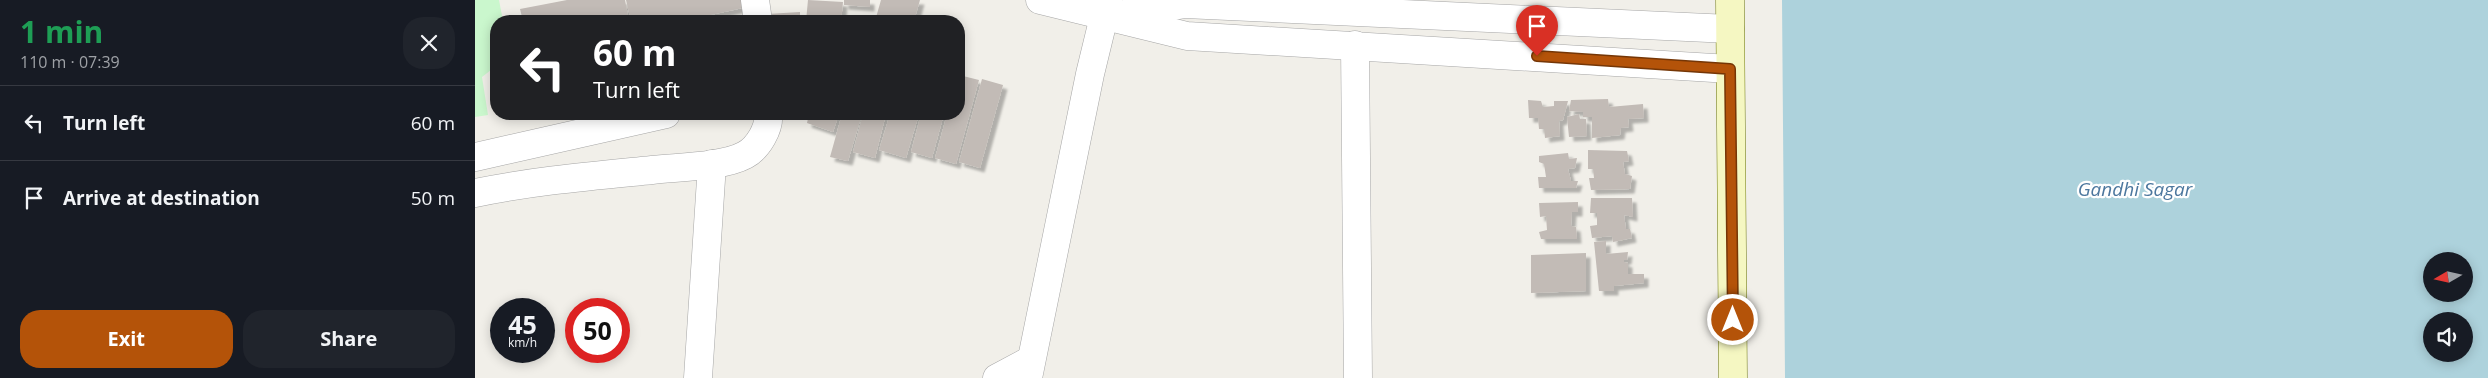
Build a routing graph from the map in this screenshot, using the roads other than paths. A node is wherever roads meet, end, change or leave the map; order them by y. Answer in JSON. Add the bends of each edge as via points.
{"nodes":[{"id":1,"x":755,"y":0,"type":"edge"},
{"id":2,"x":1041,"y":0,"type":"edge"},
{"id":3,"x":1730,"y":0,"type":"edge"},
{"id":4,"x":1106,"y":9,"type":"edge"},
{"id":5,"x":758,"y":15,"type":"edge"},
{"id":6,"x":1730,"y":29,"type":"junction"},
{"id":7,"x":1355,"y":45,"type":"junction"},
{"id":8,"x":1730,"y":69,"type":"junction"},
{"id":9,"x":639,"y":120,"type":"edge"},
{"id":10,"x":769,"y":120,"type":"edge"},
{"id":11,"x":475,"y":157,"type":"edge"},
{"id":12,"x":712,"y":164,"type":"junction"},
{"id":13,"x":475,"y":193,"type":"edge"},
{"id":14,"x":1029,"y":369,"type":"edge"},
{"id":15,"x":698,"y":378,"type":"edge"},
{"id":16,"x":997,"y":378,"type":"edge"},
{"id":17,"x":1357,"y":378,"type":"edge"},
{"id":18,"x":1733,"y":378,"type":"edge"}],
"edges":[{"from":1,"to":5,"type":"street"},
{"from":2,"to":4,"type":"street"},
{"from":3,"to":6,"type":"main road"},
{"from":4,"to":6,"type":"street","via":[[1185,4]]},
{"from":4,"to":7,"type":"street","via":[[1187,36]]},
{"from":4,"to":14,"type":"street"},
{"from":6,"to":8,"type":"main road"},
{"from":7,"to":8,"type":"street"},
{"from":7,"to":17,"type":"street"},
{"from":8,"to":18,"type":"main road"},
{"from":9,"to":11,"type":"street"},
{"from":10,"to":12,"type":"street","via":[[759,142],[745,154]]},
{"from":12,"to":13,"type":"street","via":[[525,183]]},
{"from":12,"to":15,"type":"street"},
{"from":14,"to":16,"type":"street"}]}
